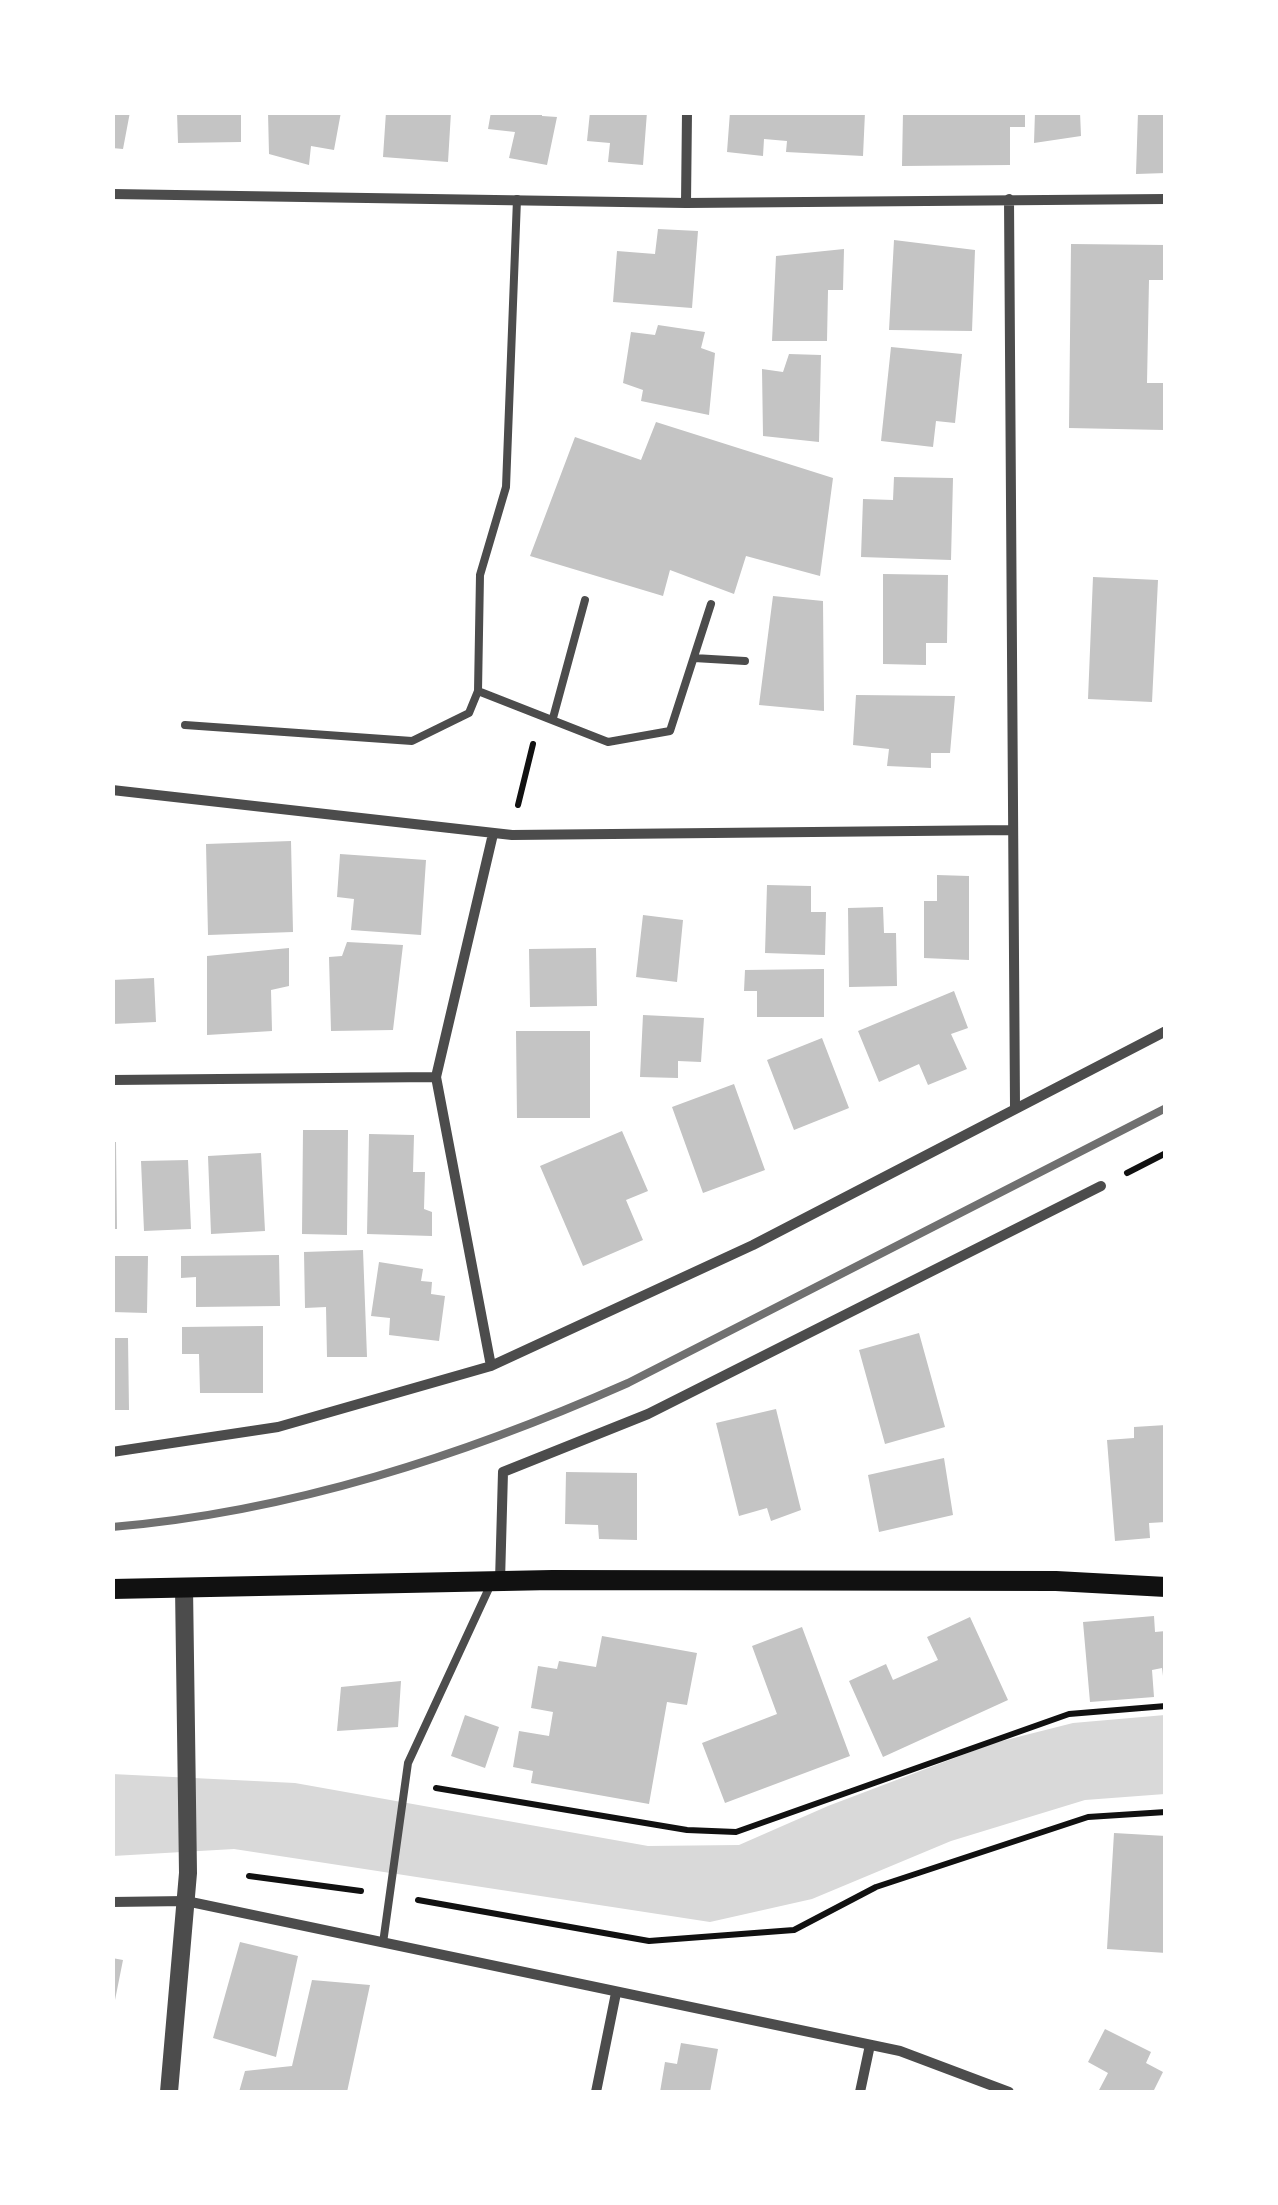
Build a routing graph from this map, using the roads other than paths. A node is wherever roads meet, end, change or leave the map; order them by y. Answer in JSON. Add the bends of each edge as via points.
{"nodes":[{"id":1,"x":687,"y":112,"type":"edge"},
{"id":2,"x":112,"y":194,"type":"edge"},
{"id":3,"x":517,"y":199,"type":"junction"},
{"id":4,"x":1009,"y":199,"type":"junction"},
{"id":5,"x":1166,"y":200,"type":"edge"},
{"id":6,"x":686,"y":204,"type":"junction"},
{"id":7,"x":585,"y":600,"type":"dead end"},
{"id":8,"x":710,"y":604,"type":"dead end"},
{"id":9,"x":694,"y":658,"type":"junction"},
{"id":10,"x":745,"y":661,"type":"dead end"},
{"id":11,"x":478,"y":691,"type":"junction"},
{"id":12,"x":553,"y":718,"type":"junction"},
{"id":13,"x":185,"y":726,"type":"dead end"},
{"id":14,"x":112,"y":790,"type":"edge"},
{"id":15,"x":1012,"y":830,"type":"junction"},
{"id":16,"x":493,"y":834,"type":"junction"},
{"id":17,"x":1166,"y":1030,"type":"edge"},
{"id":18,"x":436,"y":1077,"type":"junction"},
{"id":19,"x":112,"y":1080,"type":"edge"},
{"id":20,"x":1015,"y":1107,"type":"junction"},
{"id":21,"x":1101,"y":1186,"type":"dead end"},
{"id":22,"x":491,"y":1366,"type":"junction"},
{"id":23,"x":112,"y":1452,"type":"edge"},
{"id":24,"x":496,"y":1582,"type":"junction"},
{"id":25,"x":184,"y":1587,"type":"junction"},
{"id":26,"x":1166,"y":1588,"type":"edge"},
{"id":27,"x":112,"y":1589,"type":"edge"},
{"id":28,"x":186,"y":1901,"type":"junction"},
{"id":29,"x":112,"y":1902,"type":"edge"},
{"id":30,"x":384,"y":1942,"type":"junction"},
{"id":31,"x":616,"y":1993,"type":"junction"},
{"id":32,"x":870,"y":2045,"type":"junction"},
{"id":33,"x":169,"y":2092,"type":"edge"},
{"id":34,"x":596,"y":2092,"type":"edge"},
{"id":35,"x":860,"y":2092,"type":"edge"},
{"id":36,"x":1008,"y":2092,"type":"edge"}],
"edges":[{"from":1,"to":6,"type":"street"},
{"from":2,"to":3,"type":"street"},
{"from":3,"to":6,"type":"street"},
{"from":3,"to":11,"type":"lane","via":[[506,487],[480,575]]},
{"from":4,"to":5,"type":"street"},
{"from":4,"to":6,"type":"street"},
{"from":4,"to":15,"type":"street"},
{"from":7,"to":12,"type":"lane"},
{"from":8,"to":9,"type":"lane"},
{"from":9,"to":10,"type":"lane"},
{"from":9,"to":12,"type":"lane","via":[[670,731],[608,742]]},
{"from":11,"to":12,"type":"lane"},
{"from":11,"to":13,"type":"lane","via":[[469,713],[412,741]]},
{"from":14,"to":16,"type":"street"},
{"from":15,"to":16,"type":"street"},
{"from":15,"to":20,"type":"street"},
{"from":16,"to":18,"type":"street"},
{"from":17,"to":20,"type":"street"},
{"from":18,"to":19,"type":"street"},
{"from":18,"to":22,"type":"street"},
{"from":20,"to":22,"type":"street","via":[[753,1245]]},
{"from":21,"to":24,"type":"street","via":[[648,1414],[503,1472]]},
{"from":22,"to":23,"type":"street","via":[[278,1426]]},
{"from":24,"to":25,"type":"main road"},
{"from":24,"to":26,"type":"main road","via":[[898,1579]]},
{"from":24,"to":30,"type":"lane","via":[[408,1763]]},
{"from":25,"to":27,"type":"main road"},
{"from":25,"to":28,"type":"street"},
{"from":28,"to":29,"type":"street"},
{"from":28,"to":30,"type":"street"},
{"from":28,"to":33,"type":"street"},
{"from":30,"to":31,"type":"street"},
{"from":31,"to":32,"type":"street"},
{"from":31,"to":34,"type":"street"},
{"from":32,"to":35,"type":"street"},
{"from":32,"to":36,"type":"street"}]}
